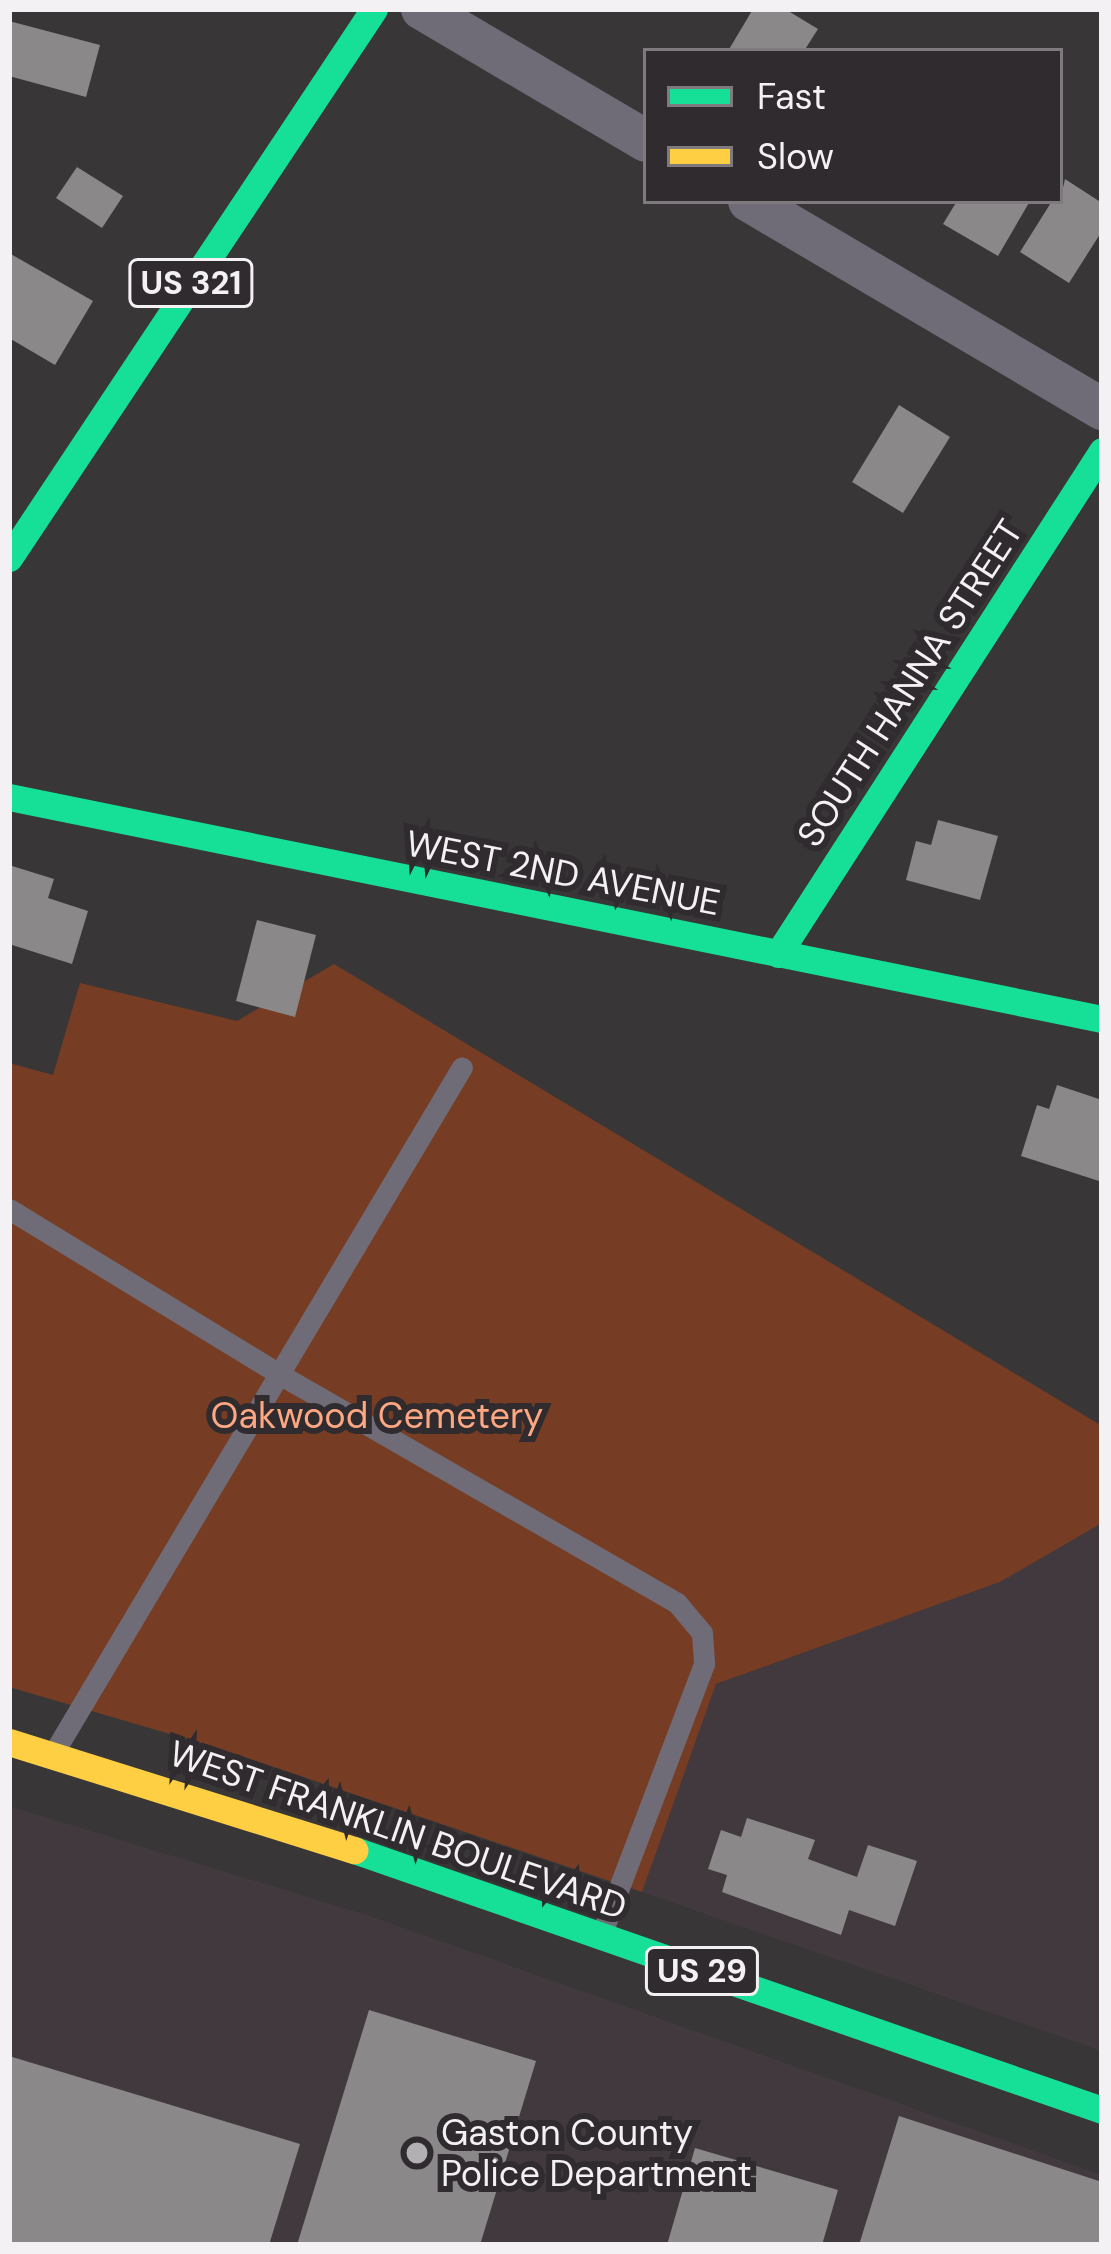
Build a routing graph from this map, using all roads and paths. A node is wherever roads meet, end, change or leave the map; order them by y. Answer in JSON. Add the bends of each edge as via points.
{"nodes":[{"id":1,"x":374,"y":9,"type":"edge"},
{"id":2,"x":422,"y":9,"type":"edge"},
{"id":3,"x":643,"y":139,"type":"edge"},
{"id":4,"x":754,"y":204,"type":"edge"},
{"id":5,"x":1102,"y":409,"type":"edge"},
{"id":6,"x":1102,"y":451,"type":"edge"},
{"id":7,"x":9,"y":558,"type":"edge"},
{"id":8,"x":9,"y":797,"type":"edge"},
{"id":9,"x":778,"y":954,"type":"junction"},
{"id":10,"x":1102,"y":1019,"type":"edge"},
{"id":11,"x":461,"y":1067,"type":"dead end"},
{"id":12,"x":9,"y":1209,"type":"edge"},
{"id":13,"x":279,"y":1374,"type":"junction"},
{"id":14,"x":9,"y":1742,"type":"edge"},
{"id":15,"x":53,"y":1754,"type":"junction"},
{"id":16,"x":601,"y":1936,"type":"junction"},
{"id":17,"x":1102,"y":2110,"type":"edge"}],
"edges":[{"from":1,"to":7,"type":"main road","number":"US 321"},
{"from":2,"to":3,"type":"street"},
{"from":4,"to":5,"type":"street"},
{"from":6,"to":9,"type":"main road","name":"SOUTH HANNA STREET"},
{"from":8,"to":9,"type":"main road","name":"WEST 2ND AVENUE"},
{"from":9,"to":10,"type":"main road","name":"WEST 2ND AVENUE"},
{"from":11,"to":13,"type":"lane"},
{"from":12,"to":13,"type":"lane"},
{"from":13,"to":15,"type":"lane"},
{"from":13,"to":16,"type":"lane","via":[[677,1603],[702,1633],[704,1664]]},
{"from":14,"to":15,"type":"main road","name":"WEST FRANKLIN BOULEVARD","number":"US 29"},
{"from":15,"to":16,"type":"main road","name":"WEST FRANKLIN BOULEVARD","number":"US 29"},
{"from":16,"to":17,"type":"main road","name":"WEST FRANKLIN BOULEVARD","number":"US 29"}]}
